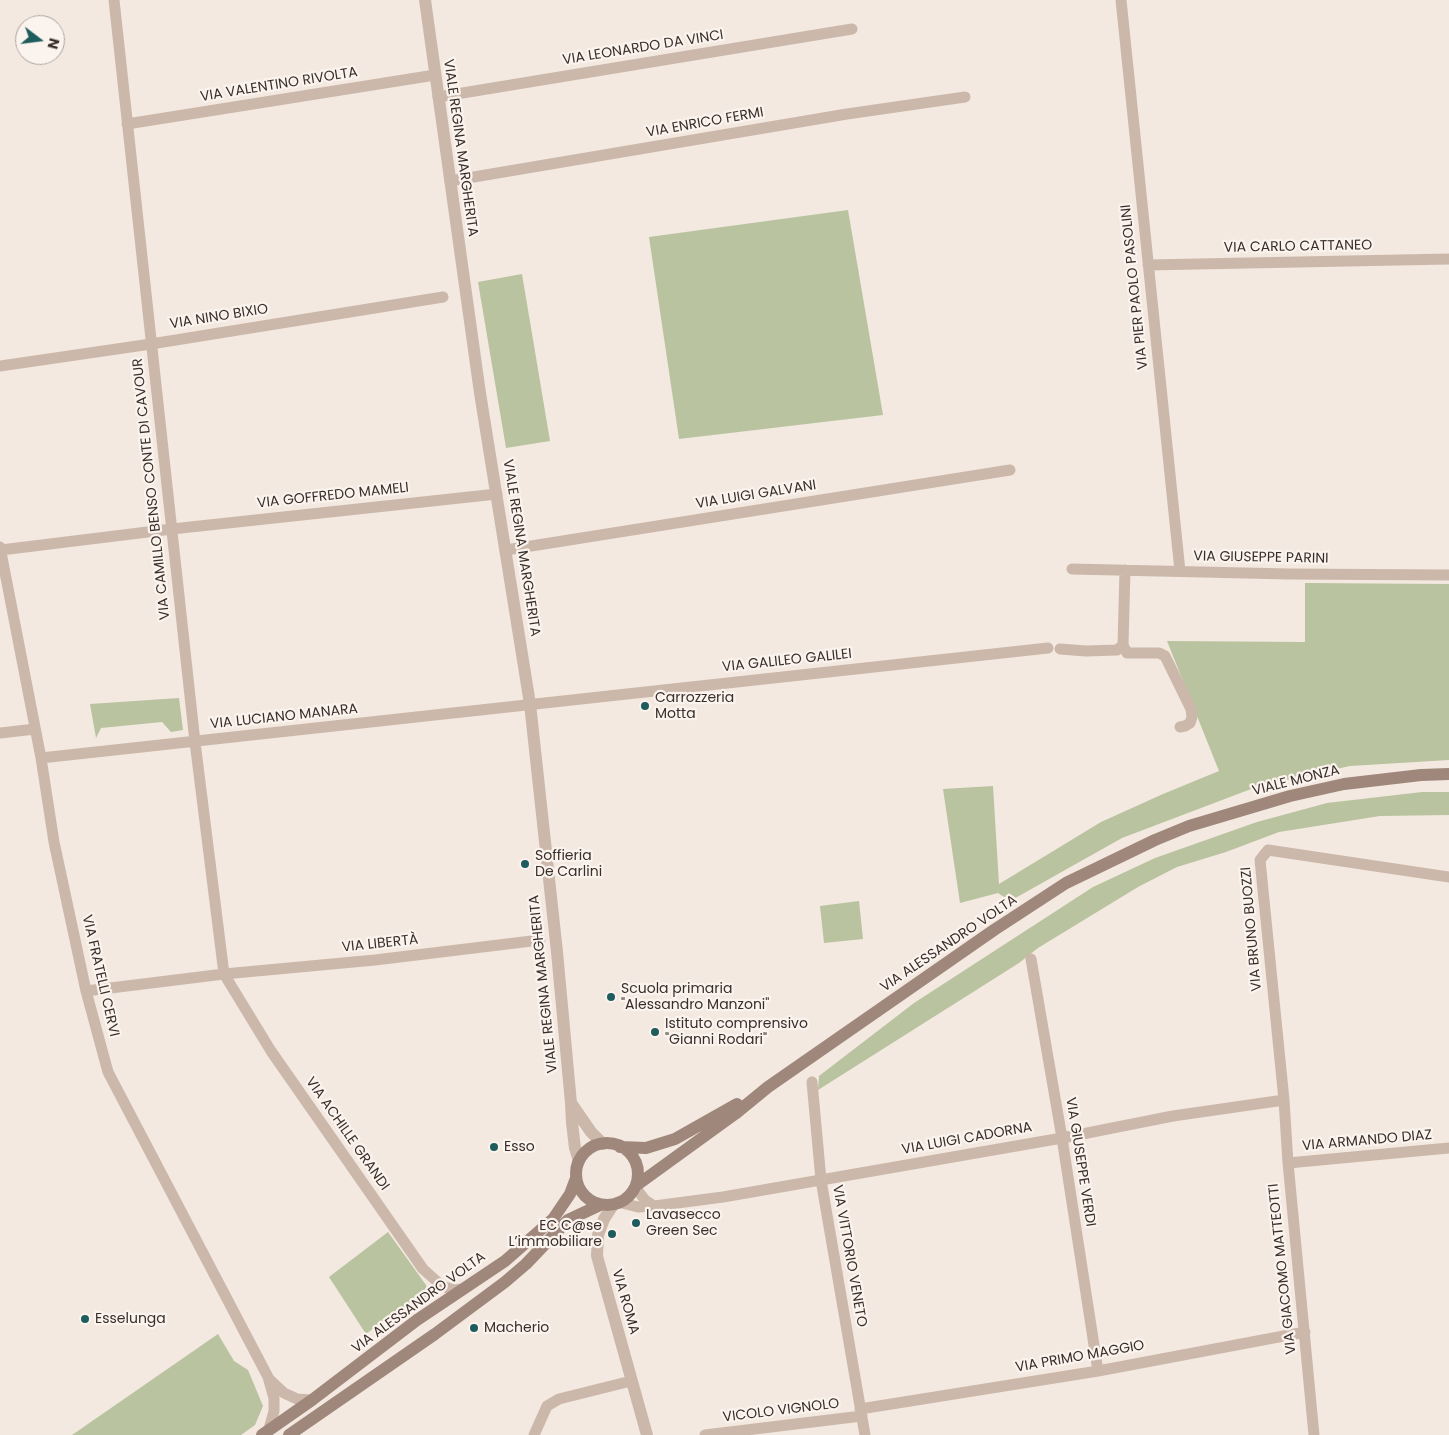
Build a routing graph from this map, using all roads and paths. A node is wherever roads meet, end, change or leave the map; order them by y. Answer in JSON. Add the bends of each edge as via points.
{"nodes":[{"id":1,"x":114,"y":0,"type":"edge"},
{"id":2,"x":425,"y":0,"type":"edge"},
{"id":3,"x":1121,"y":0,"type":"edge"},
{"id":4,"x":852,"y":29,"type":"dead end"},
{"id":5,"x":435,"y":75,"type":"junction"},
{"id":6,"x":438,"y":97,"type":"junction"},
{"id":7,"x":965,"y":97,"type":"dead end"},
{"id":8,"x":127,"y":124,"type":"junction"},
{"id":9,"x":450,"y":181,"type":"junction"},
{"id":10,"x":1449,"y":258,"type":"edge"},
{"id":11,"x":1148,"y":265,"type":"junction"},
{"id":12,"x":443,"y":297,"type":"dead end"},
{"id":13,"x":151,"y":344,"type":"junction"},
{"id":14,"x":0,"y":366,"type":"edge"},
{"id":15,"x":1010,"y":470,"type":"dead end"},
{"id":16,"x":497,"y":494,"type":"junction"},
{"id":17,"x":172,"y":529,"type":"junction"},
{"id":18,"x":0,"y":549,"type":"edge"},
{"id":19,"x":506,"y":550,"type":"junction"},
{"id":20,"x":2,"y":567,"type":"edge"},
{"id":21,"x":1072,"y":569,"type":"dead end"},
{"id":22,"x":1125,"y":570,"type":"junction"},
{"id":23,"x":1180,"y":571,"type":"junction"},
{"id":24,"x":1449,"y":575,"type":"edge"},
{"id":25,"x":1123,"y":644,"type":"junction"},
{"id":26,"x":1048,"y":648,"type":"dead end"},
{"id":27,"x":1060,"y":649,"type":"dead end"},
{"id":28,"x":530,"y":704,"type":"junction"},
{"id":29,"x":1180,"y":727,"type":"dead end"},
{"id":30,"x":35,"y":729,"type":"junction"},
{"id":31,"x":0,"y":733,"type":"edge"},
{"id":32,"x":195,"y":742,"type":"junction"},
{"id":33,"x":41,"y":758,"type":"junction"},
{"id":34,"x":1449,"y":774,"type":"edge"},
{"id":35,"x":1155,"y":840,"type":"joint"},
{"id":36,"x":1449,"y":877,"type":"edge"},
{"id":37,"x":540,"y":940,"type":"dead end"},
{"id":38,"x":1031,"y":959,"type":"dead end"},
{"id":39,"x":224,"y":974,"type":"junction"},
{"id":40,"x":86,"y":991,"type":"junction"},
{"id":41,"x":812,"y":1082,"type":"dead end"},
{"id":42,"x":768,"y":1088,"type":"junction"},
{"id":43,"x":1284,"y":1100,"type":"junction"},
{"id":44,"x":571,"y":1103,"type":"junction"},
{"id":45,"x":1062,"y":1138,"type":"junction"},
{"id":46,"x":602,"y":1144,"type":"junction"},
{"id":47,"x":620,"y":1146,"type":"junction"},
{"id":48,"x":1449,"y":1148,"type":"edge"},
{"id":49,"x":579,"y":1161,"type":"junction"},
{"id":50,"x":1288,"y":1163,"type":"junction"},
{"id":51,"x":576,"y":1178,"type":"junction"},
{"id":52,"x":821,"y":1180,"type":"junction"},
{"id":53,"x":636,"y":1186,"type":"junction"},
{"id":54,"x":610,"y":1204,"type":"junction"},
{"id":55,"x":654,"y":1206,"type":"junction"},
{"id":56,"x":463,"y":1289,"type":"junction"},
{"id":57,"x":1305,"y":1332,"type":"junction"},
{"id":58,"x":1098,"y":1371,"type":"junction"},
{"id":59,"x":268,"y":1377,"type":"junction"},
{"id":60,"x":631,"y":1380,"type":"junction"},
{"id":61,"x":312,"y":1400,"type":"junction"},
{"id":62,"x":861,"y":1412,"type":"junction"},
{"id":63,"x":301,"y":1430,"type":"edge"},
{"id":64,"x":265,"y":1432,"type":"edge"},
{"id":65,"x":289,"y":1435,"type":"edge"},
{"id":66,"x":534,"y":1435,"type":"edge"},
{"id":67,"x":646,"y":1435,"type":"edge"},
{"id":68,"x":705,"y":1435,"type":"edge"},
{"id":69,"x":865,"y":1435,"type":"edge"},
{"id":70,"x":1314,"y":1435,"type":"edge"}],
"edges":[{"from":1,"to":8,"type":"street","name":"VIA CAMILLO BENSO CONTE DI CAVOUR"},
{"from":2,"to":5,"type":"street","name":"VIALE REGINA MARGHERITA"},
{"from":3,"to":11,"type":"street","name":"VIA PIER PAOLO PASOLINI"},
{"from":4,"to":6,"type":"street","name":"VIA LEONARDO DA VINCI"},
{"from":5,"to":6,"type":"street","name":"VIALE REGINA MARGHERITA"},
{"from":5,"to":8,"type":"street","name":"VIA VALENTINO RIVOLTA"},
{"from":6,"to":9,"type":"street","name":"VIALE REGINA MARGHERITA"},
{"from":7,"to":9,"type":"street","name":"VIA ENRICO FERMI"},
{"from":8,"to":13,"type":"street","name":"VIA CAMILLO BENSO CONTE DI CAVOUR"},
{"from":9,"to":16,"type":"street","name":"VIALE REGINA MARGHERITA"},
{"from":10,"to":11,"type":"street","name":"VIA CARLO CATTANEO"},
{"from":11,"to":23,"type":"street","name":"VIA PIER PAOLO PASOLINI"},
{"from":12,"to":13,"type":"street","name":"VIA NINO BIXIO"},
{"from":13,"to":14,"type":"street","name":"VIA NINO BIXIO"},
{"from":13,"to":17,"type":"street","name":"VIA CAMILLO BENSO CONTE DI CAVOUR"},
{"from":15,"to":19,"type":"street","name":"VIA LUIGI GALVANI"},
{"from":16,"to":17,"type":"street","name":"VIA GOFFREDO MAMELI"},
{"from":16,"to":19,"type":"street","name":"VIALE REGINA MARGHERITA"},
{"from":17,"to":18,"type":"street","name":"VIA GOFFREDO MAMELI"},
{"from":17,"to":32,"type":"street","name":"VIA CAMILLO BENSO CONTE DI CAVOUR"},
{"from":18,"to":20,"type":"street","name":"VIA FRATELLI CERVI"},
{"from":19,"to":28,"type":"street","name":"VIALE REGINA MARGHERITA"},
{"from":20,"to":30,"type":"street","name":"VIA FRATELLI CERVI"},
{"from":21,"to":22,"type":"street","name":"VIA GIUSEPPE PARINI"},
{"from":22,"to":23,"type":"street","name":"VIA GIUSEPPE PARINI"},
{"from":22,"to":25,"type":"street"},
{"from":23,"to":24,"type":"street","name":"VIA GIUSEPPE PARINI"},
{"from":25,"to":27,"type":"street","via":[[1117,650]]},
{"from":25,"to":29,"type":"street","via":[[1128,653],[1159,652],[1165,656],[1191,709],[1190,723]]},
{"from":26,"to":28,"type":"street","name":"VIA GALILEO GALILEI"},
{"from":28,"to":32,"type":"street","name":"VIA LUCIANO MANARA"},
{"from":28,"to":44,"type":"street","name":"VIALE REGINA MARGHERITA"},
{"from":30,"to":31,"type":"street"},
{"from":30,"to":33,"type":"street","name":"VIA FRATELLI CERVI"},
{"from":32,"to":33,"type":"street","name":"VIA LUCIANO MANARA"},
{"from":32,"to":39,"type":"street","name":"VIA CAMILLO BENSO CONTE DI CAVOUR"},
{"from":33,"to":40,"type":"street","name":"VIA FRATELLI CERVI","via":[[54,842]]},
{"from":34,"to":35,"type":"main road","name":"VIALE MONZA","via":[[1326,787],[1189,826]]},
{"from":35,"to":42,"type":"main road","name":"VIA ALESSANDRO VOLTA","via":[[1066,883]]},
{"from":36,"to":43,"type":"street","name":"VIA BRUNO BUOZZI","via":[[1268,850],[1260,860]]},
{"from":37,"to":39,"type":"street","name":"VIA LIBERTÀ"},
{"from":38,"to":45,"type":"street","name":"VIA GIUSEPPE VERDI"},
{"from":39,"to":40,"type":"street","name":"VIA LIBERTÀ"},
{"from":39,"to":56,"type":"street","name":"VIA ACHILLE GRANDI","via":[[271,1051],[423,1270],[442,1286]]},
{"from":40,"to":59,"type":"street","name":"VIA FRATELLI CERVI","via":[[108,1072]]},
{"from":41,"to":52,"type":"street","name":"VIA VITTORIO VENETO"},
{"from":42,"to":47,"type":"main road","name":"VIA ALESSANDRO VOLTA","via":[[675,1139],[646,1148]]},
{"from":42,"to":53,"type":"main road","name":"VIA ALESSANDRO VOLTA"},
{"from":43,"to":45,"type":"street","name":"VIA LUIGI CADORNA","via":[[1173,1116]]},
{"from":43,"to":50,"type":"street","name":"VIA GIACOMO MATTEOTTI"},
{"from":44,"to":46,"type":"street","name":"VIALE REGINA MARGHERITA"},
{"from":44,"to":49,"type":"street","name":"VIALE REGINA MARGHERITA","via":[[574,1148]]},
{"from":45,"to":52,"type":"street","name":"VIA LUIGI CADORNA"},
{"from":45,"to":58,"type":"street","name":"VIA GIUSEPPE VERDI"},
{"from":46,"to":47,"type":"main road"},
{"from":46,"to":49,"type":"main road","via":[[589,1149]]},
{"from":47,"to":53,"type":"main road","via":[[636,1164]]},
{"from":48,"to":50,"type":"street","name":"VIA ARMANDO DIAZ"},
{"from":49,"to":51,"type":"main road"},
{"from":50,"to":57,"type":"street","name":"VIA GIACOMO MATTEOTTI"},
{"from":51,"to":54,"type":"main road","via":[[586,1197]]},
{"from":51,"to":56,"type":"main road","name":"VIA ALESSANDRO VOLTA","via":[[570,1194],[553,1219]]},
{"from":52,"to":55,"type":"street","name":"VIA LUIGI CADORNA"},
{"from":52,"to":62,"type":"street","name":"VIA VITTORIO VENETO"},
{"from":53,"to":54,"type":"main road","via":[[624,1199]]},
{"from":53,"to":55,"type":"street","via":[[645,1200]]},
{"from":54,"to":55,"type":"street","name":"VIA LUIGI CADORNA"},
{"from":54,"to":60,"type":"street","name":"VIA ROMA","via":[[598,1235],[597,1256]]},
{"from":54,"to":63,"type":"main road","via":[[568,1220],[505,1282]]},
{"from":56,"to":61,"type":"main road","name":"VIA ALESSANDRO VOLTA"},
{"from":57,"to":58,"type":"street","name":"VIA PRIMO MAGGIO"},
{"from":57,"to":70,"type":"street","name":"VIA GIACOMO MATTEOTTI"},
{"from":58,"to":62,"type":"street","name":"VIA PRIMO MAGGIO"},
{"from":59,"to":61,"type":"street","name":"VIA FRATELLI CERVI","via":[[284,1393],[296,1399]]},
{"from":59,"to":64,"type":"street","name":"VIA FRATELLI CERVI","via":[[274,1411]]},
{"from":60,"to":66,"type":"street","via":[[559,1399],[547,1406]]},
{"from":60,"to":67,"type":"street","name":"VIA ROMA"},
{"from":61,"to":64,"type":"main road","name":"VIA ALESSANDRO VOLTA"},
{"from":62,"to":68,"type":"street","name":"VICOLO VIGNOLO"},
{"from":62,"to":69,"type":"street","name":"VIA VITTORIO VENETO"},
{"from":63,"to":65,"type":"main road"}]}
